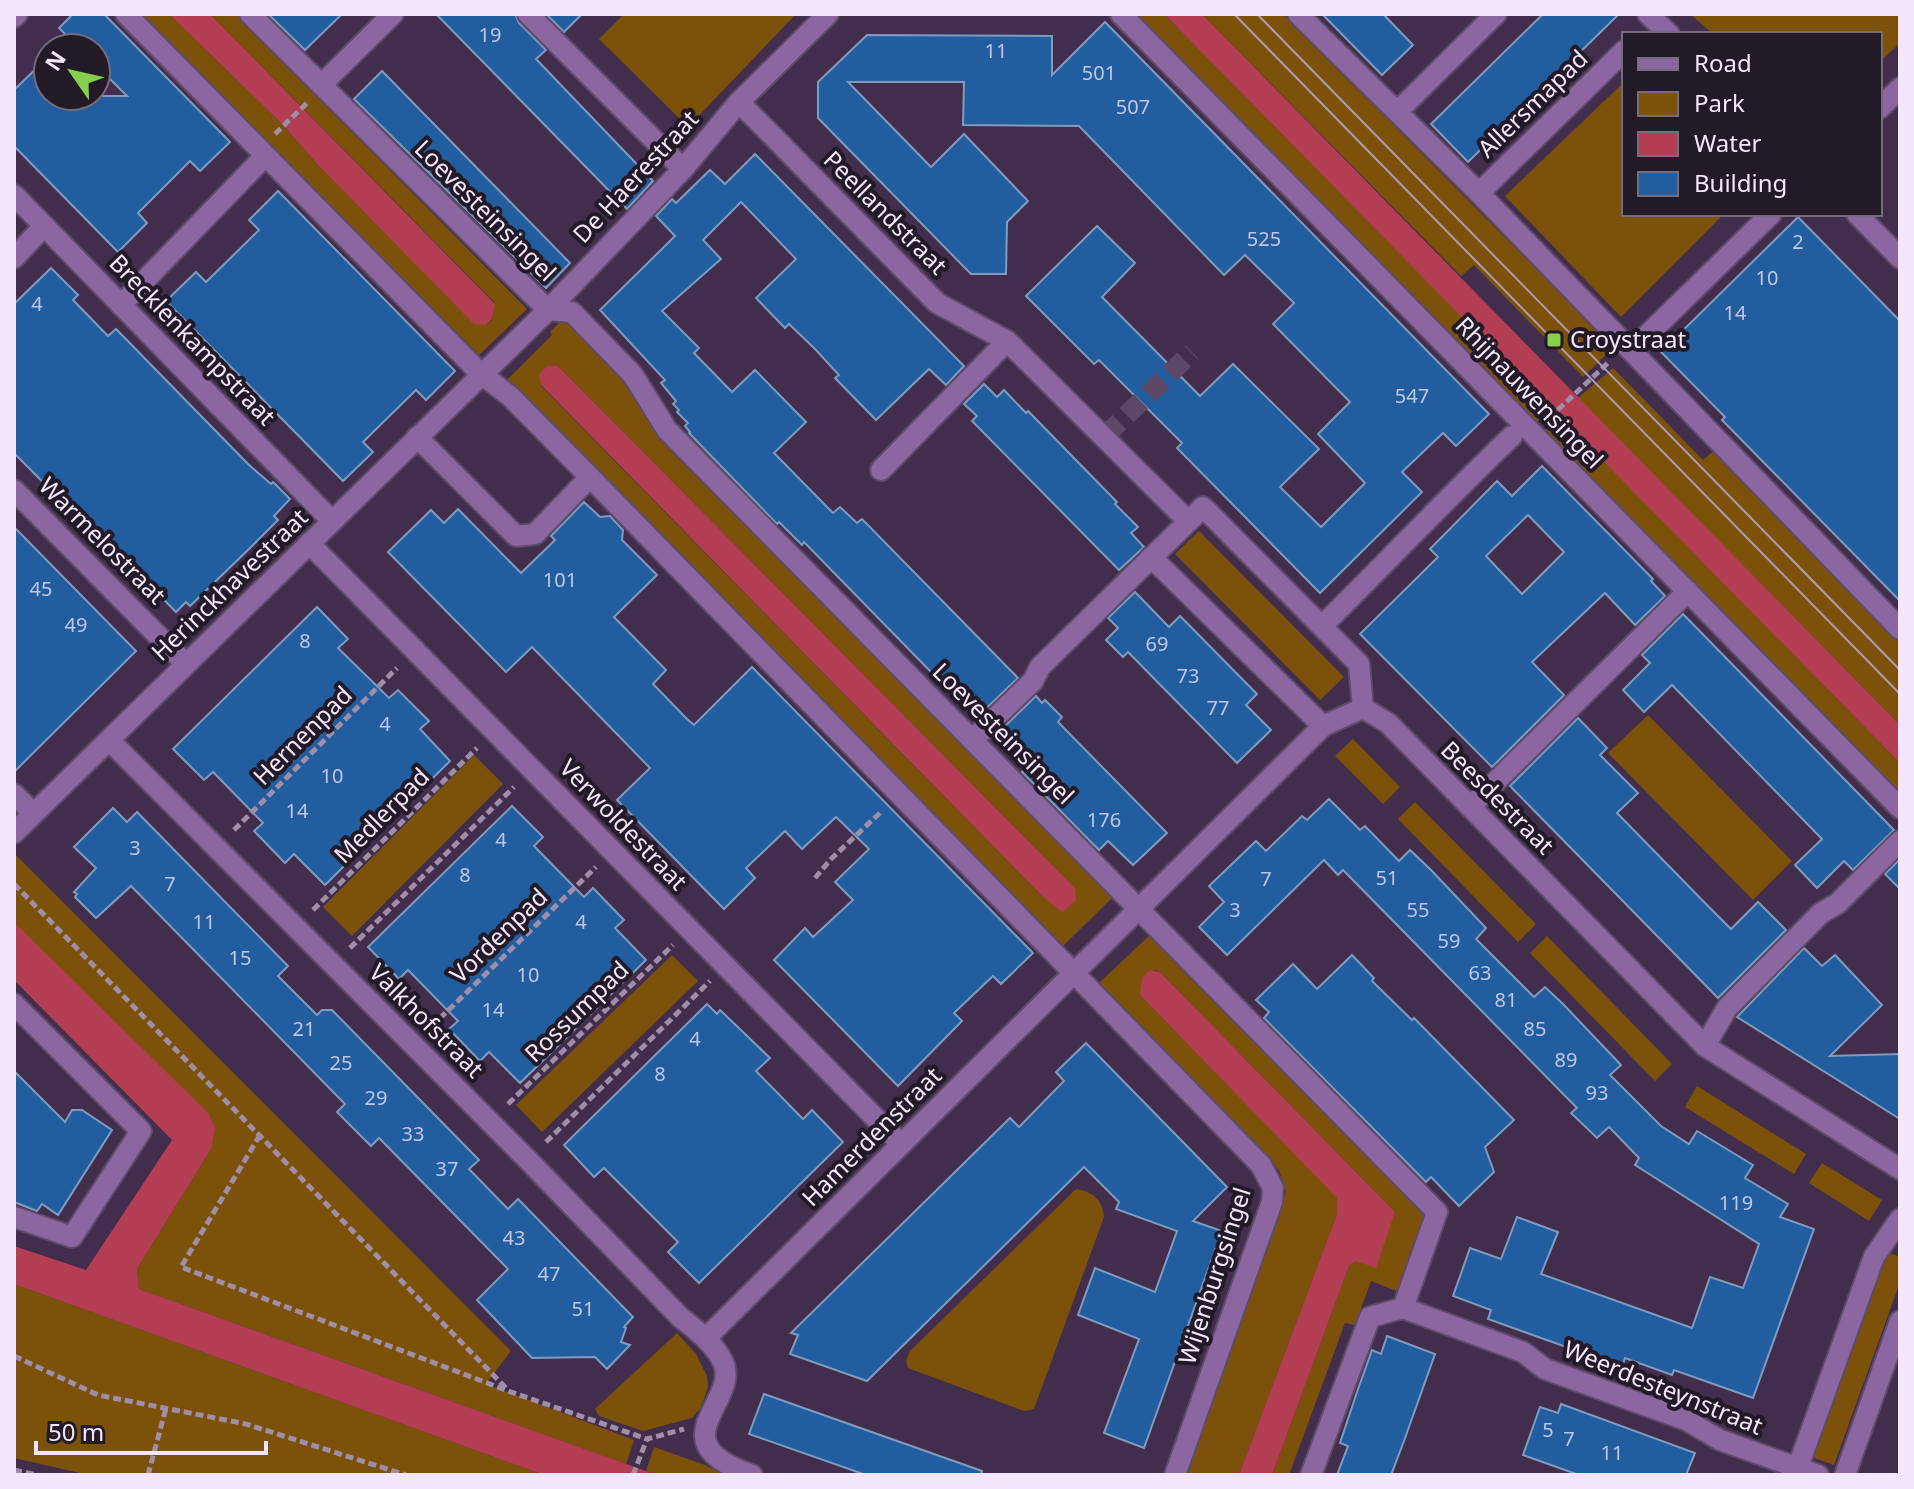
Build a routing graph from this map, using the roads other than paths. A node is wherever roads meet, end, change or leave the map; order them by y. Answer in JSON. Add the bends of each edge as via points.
{"nodes":[{"id":1,"x":126,"y":14,"type":"edge"},
{"id":2,"x":250,"y":14,"type":"edge"},
{"id":3,"x":393,"y":14,"type":"edge"},
{"id":4,"x":528,"y":14,"type":"edge"},
{"id":5,"x":828,"y":14,"type":"edge"},
{"id":6,"x":1121,"y":14,"type":"edge"},
{"id":7,"x":1298,"y":14,"type":"edge"},
{"id":8,"x":1496,"y":14,"type":"edge"},
{"id":9,"x":1622,"y":53,"type":"edge"},
{"id":10,"x":321,"y":85,"type":"junction"},
{"id":11,"x":1900,"y":88,"type":"edge"},
{"id":12,"x":739,"y":102,"type":"junction"},
{"id":13,"x":1882,"y":106,"type":"edge"},
{"id":14,"x":1398,"y":111,"type":"junction"},
{"id":15,"x":261,"y":160,"type":"junction"},
{"id":16,"x":683,"y":169,"type":"junction"},
{"id":17,"x":1479,"y":193,"type":"junction"},
{"id":18,"x":14,"y":195,"type":"edge"},
{"id":19,"x":1769,"y":216,"type":"edge"},
{"id":20,"x":1859,"y":216,"type":"edge"},
{"id":21,"x":44,"y":226,"type":"junction"},
{"id":22,"x":14,"y":258,"type":"edge"},
{"id":23,"x":1900,"y":258,"type":"edge"},
{"id":24,"x":121,"y":305,"type":"junction"},
{"id":25,"x":548,"y":310,"type":"junction"},
{"id":26,"x":1007,"y":341,"type":"junction"},
{"id":27,"x":1630,"y":347,"type":"junction"},
{"id":28,"x":481,"y":374,"type":"junction"},
{"id":29,"x":1512,"y":436,"type":"dead end"},
{"id":30,"x":417,"y":437,"type":"junction"},
{"id":31,"x":881,"y":470,"type":"dead end"},
{"id":32,"x":590,"y":477,"type":"junction"},
{"id":33,"x":14,"y":490,"type":"edge"},
{"id":34,"x":332,"y":521,"type":"junction"},
{"id":35,"x":1188,"y":521,"type":"junction"},
{"id":36,"x":309,"y":543,"type":"junction"},
{"id":37,"x":1151,"y":557,"type":"junction"},
{"id":38,"x":1688,"y":591,"type":"junction"},
{"id":39,"x":1322,"y":626,"type":"junction"},
{"id":40,"x":1900,"y":629,"type":"edge"},
{"id":41,"x":186,"y":664,"type":"junction"},
{"id":42,"x":1363,"y":708,"type":"junction"},
{"id":43,"x":1323,"y":726,"type":"junction"},
{"id":44,"x":109,"y":740,"type":"junction"},
{"id":45,"x":972,"y":740,"type":"junction"},
{"id":46,"x":14,"y":794,"type":"edge"},
{"id":47,"x":1470,"y":807,"type":"junction"},
{"id":48,"x":1900,"y":808,"type":"edge"},
{"id":49,"x":33,"y":813,"type":"junction"},
{"id":50,"x":14,"y":833,"type":"edge"},
{"id":51,"x":1900,"y":841,"type":"edge"},
{"id":52,"x":1139,"y":909,"type":"junction"},
{"id":53,"x":1075,"y":973,"type":"junction"},
{"id":54,"x":14,"y":1004,"type":"edge"},
{"id":55,"x":1705,"y":1046,"type":"junction"},
{"id":56,"x":901,"y":1144,"type":"junction"},
{"id":57,"x":1900,"y":1169,"type":"edge"},
{"id":58,"x":14,"y":1217,"type":"edge"},
{"id":59,"x":1900,"y":1219,"type":"edge"},
{"id":60,"x":1403,"y":1308,"type":"junction"},
{"id":61,"x":1900,"y":1321,"type":"edge"},
{"id":62,"x":706,"y":1338,"type":"junction"},
{"id":63,"x":1798,"y":1467,"type":"junction"},
{"id":64,"x":752,"y":1475,"type":"edge"},
{"id":65,"x":1175,"y":1475,"type":"edge"},
{"id":66,"x":1311,"y":1475,"type":"edge"},
{"id":67,"x":1818,"y":1475,"type":"edge"},
{"id":68,"x":1845,"y":1475,"type":"edge"}],
"edges":[{"from":1,"to":15,"type":"street"},
{"from":2,"to":10,"type":"street","name":"Loevesteinsingel"},
{"from":3,"to":10,"type":"street"},
{"from":4,"to":16,"type":"street"},
{"from":5,"to":12,"type":"street","name":"De Haerestraat"},
{"from":6,"to":38,"type":"street","name":"Rhijnauwensingel"},
{"from":7,"to":14,"type":"street"},
{"from":8,"to":14,"type":"street"},
{"from":9,"to":17,"type":"street","name":"Allersmapad"},
{"from":10,"to":25,"type":"street","name":"Loevesteinsingel"},
{"from":11,"to":13,"type":"street"},
{"from":12,"to":16,"type":"street","name":"De Haerestraat"},
{"from":12,"to":26,"type":"street","name":"Peellandstraat","via":[[937,303]]},
{"from":14,"to":17,"type":"street"},
{"from":15,"to":24,"type":"street"},
{"from":15,"to":28,"type":"street"},
{"from":16,"to":25,"type":"street","name":"De Haerestraat"},
{"from":17,"to":27,"type":"street"},
{"from":18,"to":21,"type":"street","name":"Brecklenkampstraat"},
{"from":19,"to":27,"type":"street"},
{"from":20,"to":23,"type":"street"},
{"from":21,"to":22,"type":"street"},
{"from":21,"to":24,"type":"street","name":"Brecklenkampstraat"},
{"from":24,"to":34,"type":"street","name":"Brecklenkampstraat"},
{"from":25,"to":28,"type":"street","name":"De Haerestraat"},
{"from":25,"to":45,"type":"street","name":"Loevesteinsingel","via":[[572,312],[633,375],[667,430]]},
{"from":26,"to":31,"type":"street"},
{"from":26,"to":35,"type":"street","name":"Peellandstraat"},
{"from":27,"to":40,"type":"street"},
{"from":28,"to":30,"type":"street","name":"Herinckhavestraat"},
{"from":28,"to":32,"type":"street"},
{"from":29,"to":39,"type":"street"},
{"from":30,"to":32,"type":"street","via":[[516,536],[535,534]]},
{"from":30,"to":34,"type":"street","name":"Herinckhavestraat"},
{"from":32,"to":53,"type":"street"},
{"from":33,"to":41,"type":"street","name":"Warmelostraat"},
{"from":34,"to":36,"type":"street","name":"Herinckhavestraat"},
{"from":35,"to":37,"type":"street"},
{"from":35,"to":39,"type":"street","via":[[1203,507]]},
{"from":36,"to":41,"type":"street","name":"Herinckhavestraat"},
{"from":36,"to":56,"type":"street","name":"Verwoldestraat"},
{"from":37,"to":43,"type":"street"},
{"from":37,"to":45,"type":"street"},
{"from":38,"to":47,"type":"street"},
{"from":38,"to":48,"type":"street","name":"Rhijnauwensingel"},
{"from":39,"to":42,"type":"street","via":[[1359,664]]},
{"from":41,"to":44,"type":"street","name":"Herinckhavestraat"},
{"from":42,"to":43,"type":"street"},
{"from":42,"to":47,"type":"street","name":"Beesdestraat","via":[[1388,723]]},
{"from":43,"to":52,"type":"street"},
{"from":44,"to":49,"type":"street","name":"Herinckhavestraat"},
{"from":44,"to":62,"type":"street","name":"Valkhofstraat"},
{"from":45,"to":52,"type":"street","name":"Loevesteinsingel"},
{"from":46,"to":49,"type":"street"},
{"from":47,"to":55,"type":"street","name":"Beesdestraat"},
{"from":49,"to":50,"type":"street","name":"Herinckhavestraat"},
{"from":51,"to":55,"type":"street","via":[[1727,1008]]},
{"from":52,"to":53,"type":"street"},
{"from":52,"to":60,"type":"street","name":"Loevesteinsingel","via":[[1437,1212]]},
{"from":53,"to":56,"type":"street","name":"Hamerdenstraat"},
{"from":53,"to":65,"type":"street","name":"Wijenburgsingel","via":[[1261,1165],[1273,1188]]},
{"from":54,"to":58,"type":"street","via":[[141,1131],[72,1237]]},
{"from":55,"to":57,"type":"street","name":"Beesdestraat"},
{"from":56,"to":62,"type":"street","name":"Hamerdenstraat"},
{"from":59,"to":63,"type":"street","via":[[1874,1257]]},
{"from":60,"to":63,"type":"street","name":"Weerdesteynstraat","via":[[1523,1352],[1545,1369],[1686,1420],[1720,1440]]},
{"from":60,"to":66,"type":"street","via":[[1370,1317]]},
{"from":61,"to":68,"type":"street"},
{"from":62,"to":64,"type":"street","via":[[724,1364],[706,1439],[720,1461]]},
{"from":63,"to":67,"type":"street","name":"Weerdesteynstraat"}]}
